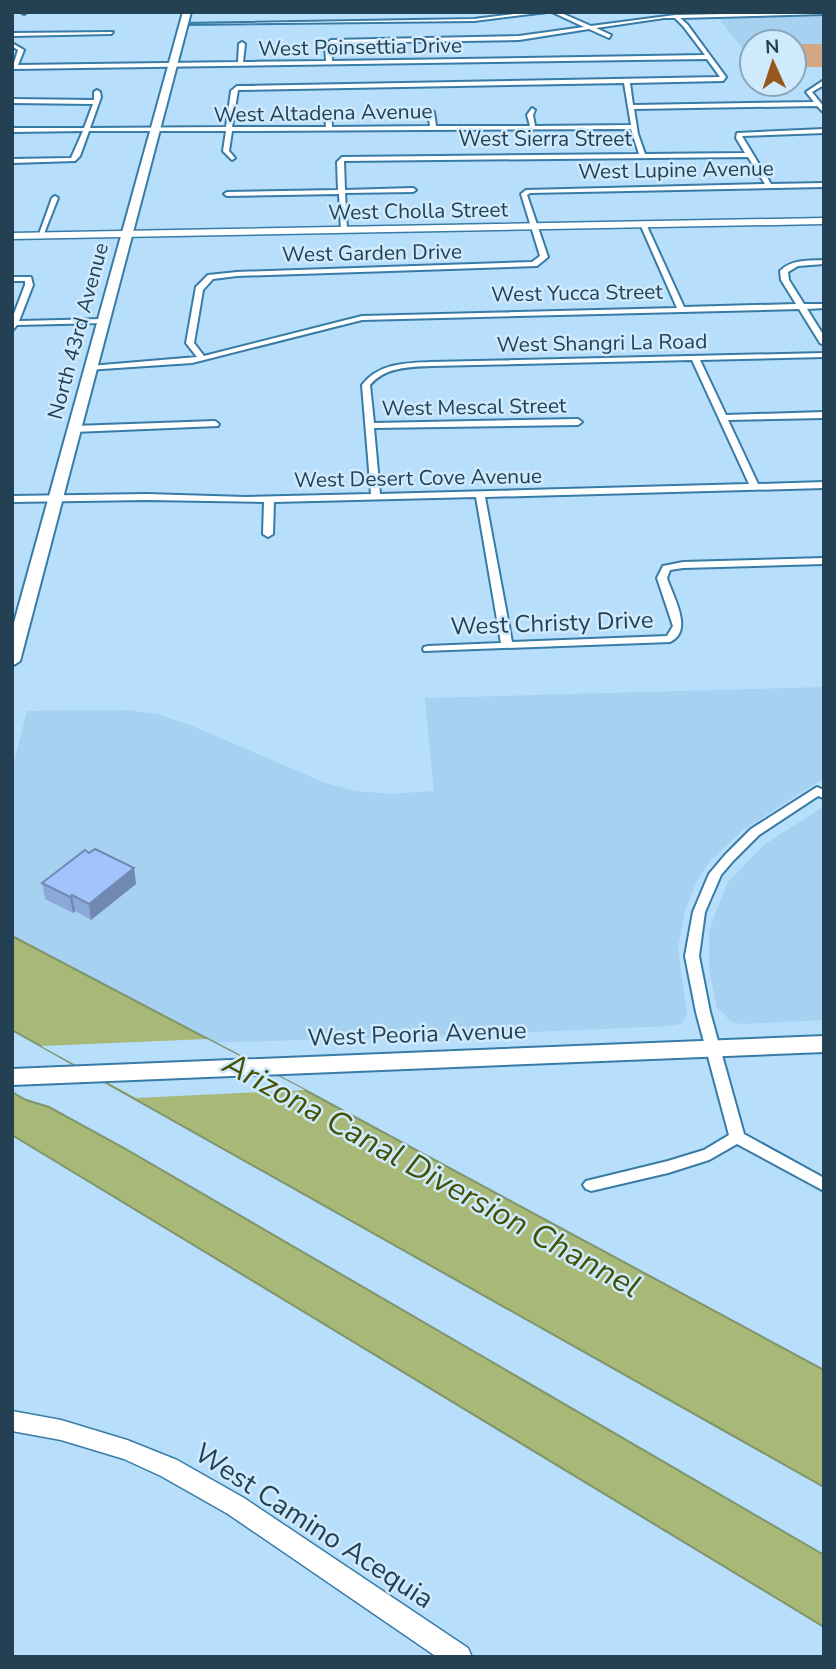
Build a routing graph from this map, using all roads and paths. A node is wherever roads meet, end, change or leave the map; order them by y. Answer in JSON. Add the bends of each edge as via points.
{"nodes":[{"id":1,"x":187,"y":12,"type":"edge"},
{"id":2,"x":242,"y":12,"type":"edge"},
{"id":3,"x":438,"y":12,"type":"edge"},
{"id":4,"x":545,"y":12,"type":"edge"},
{"id":5,"x":554,"y":12,"type":"edge"},
{"id":6,"x":824,"y":13,"type":"edge"},
{"id":7,"x":675,"y":16,"type":"junction"},
{"id":8,"x":440,"y":21,"type":"junction"},
{"id":9,"x":240,"y":23,"type":"junction"},
{"id":10,"x":184,"y":24,"type":"junction"},
{"id":11,"x":594,"y":28,"type":"junction"},
{"id":12,"x":111,"y":33,"type":"dead end"},
{"id":13,"x":12,"y":34,"type":"edge"},
{"id":14,"x":609,"y":36,"type":"dead end"},
{"id":15,"x":12,"y":44,"type":"edge"},
{"id":16,"x":242,"y":44,"type":"dead end"},
{"id":17,"x":109,"y":57,"type":"dead end"},
{"id":18,"x":709,"y":57,"type":"junction"},
{"id":19,"x":446,"y":61,"type":"junction"},
{"id":20,"x":329,"y":63,"type":"junction"},
{"id":21,"x":240,"y":65,"type":"junction"},
{"id":22,"x":105,"y":66,"type":"junction"},
{"id":23,"x":172,"y":66,"type":"junction"},
{"id":24,"x":14,"y":67,"type":"edge"},
{"id":25,"x":813,"y":79,"type":"dead end"},
{"id":26,"x":627,"y":82,"type":"junction"},
{"id":27,"x":823,"y":82,"type":"edge"},
{"id":28,"x":452,"y":85,"type":"junction"},
{"id":29,"x":97,"y":92,"type":"dead end"},
{"id":30,"x":12,"y":101,"type":"edge"},
{"id":31,"x":96,"y":103,"type":"junction"},
{"id":32,"x":818,"y":104,"type":"junction"},
{"id":33,"x":631,"y":107,"type":"junction"},
{"id":34,"x":532,"y":110,"type":"dead end"},
{"id":35,"x":824,"y":111,"type":"edge"},
{"id":36,"x":431,"y":112,"type":"dead end"},
{"id":37,"x":328,"y":114,"type":"dead end"},
{"id":38,"x":433,"y":127,"type":"junction"},
{"id":39,"x":634,"y":127,"type":"junction"},
{"id":40,"x":329,"y":128,"type":"junction"},
{"id":41,"x":533,"y":128,"type":"junction"},
{"id":42,"x":12,"y":130,"type":"edge"},
{"id":43,"x":154,"y":130,"type":"junction"},
{"id":44,"x":229,"y":130,"type":"junction"},
{"id":45,"x":86,"y":131,"type":"junction"},
{"id":46,"x":824,"y":131,"type":"edge"},
{"id":47,"x":749,"y":155,"type":"junction"},
{"id":48,"x":643,"y":156,"type":"junction"},
{"id":49,"x":232,"y":158,"type":"dead end"},
{"id":50,"x":12,"y":161,"type":"edge"},
{"id":51,"x":824,"y":185,"type":"edge"},
{"id":52,"x":769,"y":186,"type":"junction"},
{"id":53,"x":413,"y":190,"type":"dead end"},
{"id":54,"x":342,"y":192,"type":"junction"},
{"id":55,"x":227,"y":194,"type":"dead end"},
{"id":56,"x":55,"y":198,"type":"dead end"},
{"id":57,"x":824,"y":221,"type":"edge"},
{"id":58,"x":643,"y":224,"type":"junction"},
{"id":59,"x":534,"y":226,"type":"junction"},
{"id":60,"x":344,"y":230,"type":"junction"},
{"id":61,"x":125,"y":234,"type":"junction"},
{"id":62,"x":12,"y":236,"type":"edge"},
{"id":63,"x":40,"y":236,"type":"junction"},
{"id":64,"x":824,"y":262,"type":"edge"},
{"id":65,"x":12,"y":279,"type":"edge"},
{"id":66,"x":800,"y":306,"type":"junction"},
{"id":67,"x":824,"y":306,"type":"edge"},
{"id":68,"x":681,"y":309,"type":"junction"},
{"id":69,"x":323,"y":317,"type":"dead end"},
{"id":70,"x":103,"y":321,"type":"junction"},
{"id":71,"x":331,"y":323,"type":"junction"},
{"id":72,"x":13,"y":325,"type":"edge"},
{"id":73,"x":824,"y":343,"type":"edge"},
{"id":74,"x":824,"y":355,"type":"edge"},
{"id":75,"x":695,"y":358,"type":"junction"},
{"id":76,"x":202,"y":359,"type":"junction"},
{"id":77,"x":90,"y":368,"type":"junction"},
{"id":78,"x":824,"y":415,"type":"edge"},
{"id":79,"x":723,"y":418,"type":"junction"},
{"id":80,"x":578,"y":422,"type":"dead end"},
{"id":81,"x":215,"y":424,"type":"dead end"},
{"id":82,"x":370,"y":426,"type":"junction"},
{"id":83,"x":74,"y":429,"type":"junction"},
{"id":84,"x":824,"y":485,"type":"edge"},
{"id":85,"x":755,"y":487,"type":"junction"},
{"id":86,"x":480,"y":494,"type":"junction"},
{"id":87,"x":376,"y":496,"type":"junction"},
{"id":88,"x":55,"y":498,"type":"junction"},
{"id":89,"x":12,"y":499,"type":"edge"},
{"id":90,"x":269,"y":499,"type":"junction"},
{"id":91,"x":268,"y":534,"type":"dead end"},
{"id":92,"x":823,"y":563,"type":"edge"},
{"id":93,"x":507,"y":646,"type":"junction"},
{"id":94,"x":428,"y":649,"type":"dead end"},
{"id":95,"x":12,"y":660,"type":"edge"},
{"id":96,"x":820,"y":793,"type":"edge"},
{"id":97,"x":824,"y":1044,"type":"edge"},
{"id":98,"x":714,"y":1048,"type":"junction"},
{"id":99,"x":12,"y":1077,"type":"edge"},
{"id":100,"x":737,"y":1137,"type":"junction"},
{"id":101,"x":591,"y":1185,"type":"dead end"},
{"id":102,"x":824,"y":1185,"type":"edge"},
{"id":103,"x":12,"y":1421,"type":"edge"},
{"id":104,"x":458,"y":1657,"type":"edge"}],
"edges":[{"from":1,"to":10,"type":"main road","name":"North 43rd Avenue"},
{"from":2,"to":9,"type":"street"},
{"from":3,"to":8,"type":"street"},
{"from":4,"to":8,"type":"street"},
{"from":5,"to":11,"type":"street"},
{"from":6,"to":7,"type":"street"},
{"from":7,"to":11,"type":"street"},
{"from":7,"to":18,"type":"street"},
{"from":8,"to":9,"type":"street"},
{"from":9,"to":10,"type":"street"},
{"from":10,"to":23,"type":"main road","name":"North 43rd Avenue"},
{"from":11,"to":14,"type":"street"},
{"from":11,"to":20,"type":"street","via":[[490,40],[331,42]]},
{"from":12,"to":13,"type":"street"},
{"from":15,"to":24,"type":"street","via":[[22,54]]},
{"from":16,"to":21,"type":"street"},
{"from":17,"to":22,"type":"street"},
{"from":18,"to":19,"type":"street","name":"West Poinsettia Drive"},
{"from":18,"to":26,"type":"street","via":[[722,80]]},
{"from":19,"to":20,"type":"street","name":"West Poinsettia Drive"},
{"from":19,"to":28,"type":"street"},
{"from":20,"to":21,"type":"street","name":"West Poinsettia Drive"},
{"from":21,"to":23,"type":"street","name":"West Poinsettia Drive"},
{"from":22,"to":23,"type":"street","name":"West Poinsettia Drive"},
{"from":22,"to":24,"type":"street","name":"West Poinsettia Drive"},
{"from":23,"to":43,"type":"main road","name":"North 43rd Avenue"},
{"from":25,"to":27,"type":"street"},
{"from":26,"to":28,"type":"street"},
{"from":26,"to":33,"type":"street"},
{"from":27,"to":32,"type":"street","via":[[809,92]]},
{"from":28,"to":44,"type":"street","via":[[237,88]]},
{"from":29,"to":31,"type":"street"},
{"from":30,"to":31,"type":"street"},
{"from":31,"to":45,"type":"street"},
{"from":32,"to":33,"type":"street"},
{"from":32,"to":35,"type":"street"},
{"from":33,"to":39,"type":"street"},
{"from":34,"to":41,"type":"street"},
{"from":36,"to":38,"type":"street"},
{"from":37,"to":40,"type":"street"},
{"from":38,"to":40,"type":"street","name":"West Altadena Avenue"},
{"from":38,"to":41,"type":"street","name":"West Altadena Avenue"},
{"from":39,"to":41,"type":"street","name":"West Altadena Avenue"},
{"from":39,"to":48,"type":"street"},
{"from":40,"to":44,"type":"street","name":"West Altadena Avenue"},
{"from":42,"to":45,"type":"street","name":"West Altadena Avenue"},
{"from":43,"to":44,"type":"street","name":"West Altadena Avenue"},
{"from":43,"to":45,"type":"street","name":"West Altadena Avenue"},
{"from":43,"to":61,"type":"main road","name":"North 43rd Avenue"},
{"from":44,"to":49,"type":"street","via":[[226,151]]},
{"from":45,"to":50,"type":"street","via":[[73,160]]},
{"from":46,"to":47,"type":"street","via":[[739,134]]},
{"from":47,"to":48,"type":"street","name":"West Sierra Street"},
{"from":47,"to":52,"type":"street"},
{"from":48,"to":54,"type":"street","name":"West Sierra Street","via":[[342,159]]},
{"from":51,"to":52,"type":"street","name":"West Lupine Avenue"},
{"from":52,"to":59,"type":"street","name":"West Lupine Avenue","via":[[528,191],[524,194]]},
{"from":53,"to":54,"type":"street"},
{"from":54,"to":55,"type":"street"},
{"from":54,"to":60,"type":"street"},
{"from":56,"to":63,"type":"street"},
{"from":57,"to":58,"type":"street","name":"West Cholla Street"},
{"from":58,"to":59,"type":"street","name":"West Cholla Street"},
{"from":58,"to":68,"type":"street"},
{"from":59,"to":60,"type":"street","name":"West Cholla Street"},
{"from":59,"to":76,"type":"street","name":"West Garden Drive","via":[[544,257],[534,264],[211,277],[199,289],[190,343]]},
{"from":60,"to":61,"type":"street","name":"West Cholla Street"},
{"from":61,"to":63,"type":"street","name":"West Cholla Street"},
{"from":61,"to":70,"type":"main road","name":"North 43rd Avenue"},
{"from":62,"to":63,"type":"street","name":"West Cholla Street"},
{"from":64,"to":66,"type":"street","via":[[788,266],[784,271]]},
{"from":65,"to":72,"type":"street","via":[[28,279],[29,285]]},
{"from":66,"to":67,"type":"street","name":"West Yucca Street"},
{"from":66,"to":68,"type":"street","name":"West Yucca Street"},
{"from":66,"to":73,"type":"street"},
{"from":68,"to":71,"type":"street","name":"West Yucca Street","via":[[405,314]]},
{"from":69,"to":71,"type":"street"},
{"from":70,"to":72,"type":"street"},
{"from":70,"to":77,"type":"main road","name":"North 43rd Avenue"},
{"from":71,"to":76,"type":"street","name":"West Yucca Street"},
{"from":74,"to":75,"type":"street","name":"West Shangri La Road"},
{"from":75,"to":79,"type":"street"},
{"from":75,"to":82,"type":"street","name":"West Shangri La Road","via":[[408,365],[381,372],[366,385]]},
{"from":76,"to":77,"type":"street","name":"West Yucca Street"},
{"from":77,"to":83,"type":"main road","name":"North 43rd Avenue"},
{"from":78,"to":79,"type":"street"},
{"from":79,"to":85,"type":"street"},
{"from":80,"to":82,"type":"street","name":"West Mescal Street"},
{"from":81,"to":83,"type":"street"},
{"from":82,"to":87,"type":"street"},
{"from":83,"to":88,"type":"main road","name":"North 43rd Avenue"},
{"from":84,"to":85,"type":"street","name":"West Desert Cove Avenue"},
{"from":85,"to":86,"type":"street","name":"West Desert Cove Avenue"},
{"from":86,"to":87,"type":"street","name":"West Desert Cove Avenue"},
{"from":86,"to":93,"type":"street"},
{"from":87,"to":90,"type":"street","name":"West Desert Cove Avenue"},
{"from":88,"to":89,"type":"street","name":"West Desert Cove Avenue"},
{"from":88,"to":90,"type":"street","name":"West Desert Cove Avenue"},
{"from":88,"to":95,"type":"main road","name":"North 43rd Avenue"},
{"from":90,"to":91,"type":"street"},
{"from":92,"to":93,"type":"street","name":"West Christy Drive","via":[[666,568],[662,578],[678,626],[676,634],[661,641]]},
{"from":93,"to":94,"type":"street","name":"West Christy Drive"},
{"from":96,"to":98,"type":"street","via":[[755,832],[715,874],[699,912],[692,956]]},
{"from":97,"to":98,"type":"main road","name":"West Peoria Avenue"},
{"from":98,"to":99,"type":"main road","name":"West Peoria Avenue"},
{"from":98,"to":100,"type":"street"},
{"from":100,"to":101,"type":"street","via":[[688,1161]]},
{"from":100,"to":102,"type":"street"},
{"from":103,"to":104,"type":"street","name":"West Camino Acequia","via":[[61,1430],[169,1468],[236,1506]]}]}
